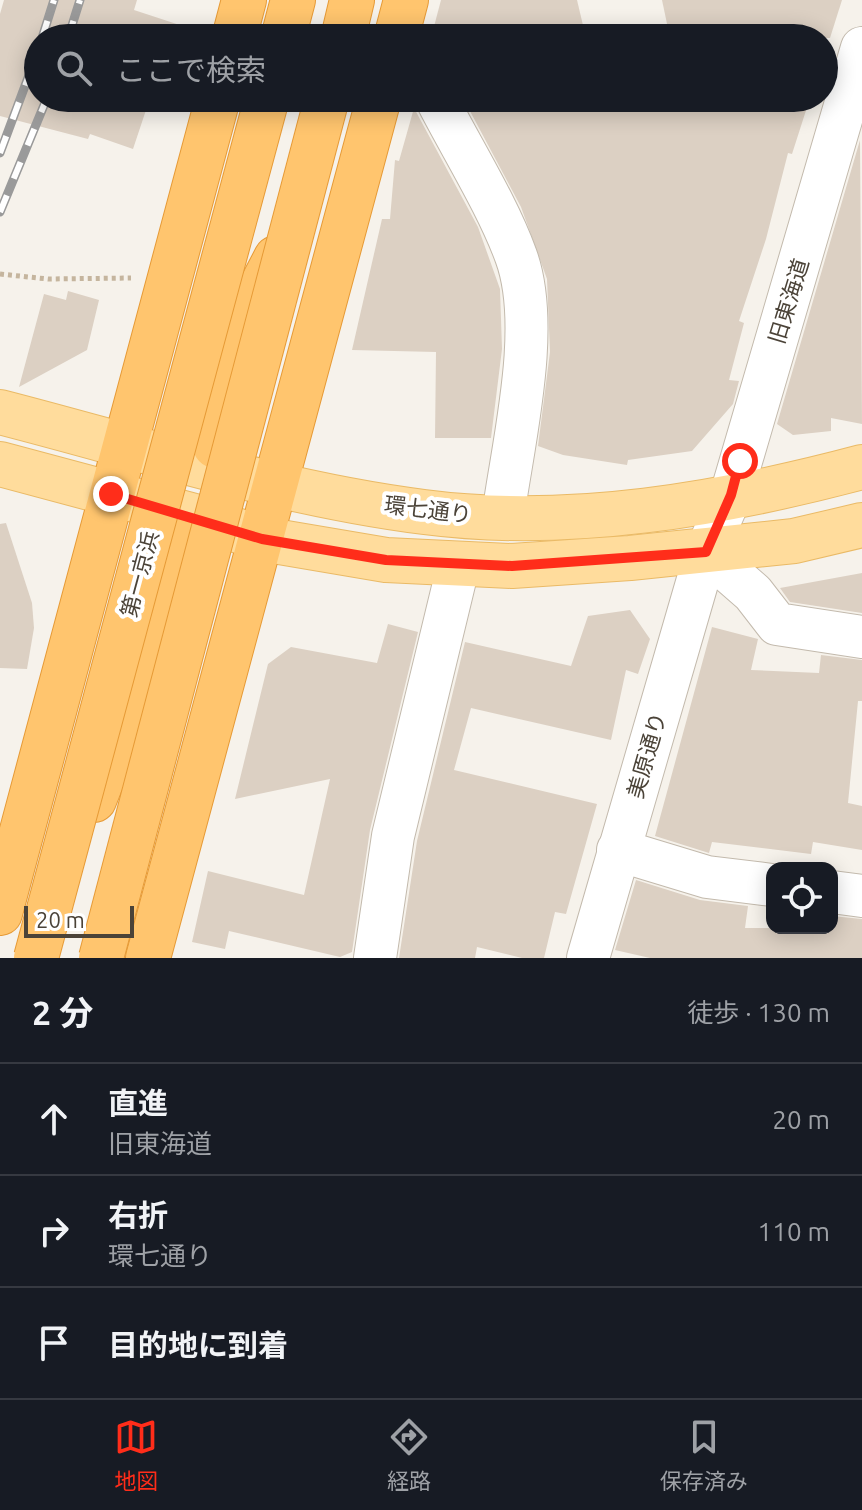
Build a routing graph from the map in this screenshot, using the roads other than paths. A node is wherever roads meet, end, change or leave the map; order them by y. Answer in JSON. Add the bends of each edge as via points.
{"nodes":[{"id":1,"x":244,"y":0,"type":"edge"},
{"id":2,"x":293,"y":0,"type":"edge"},
{"id":3,"x":352,"y":0,"type":"edge"},
{"id":4,"x":406,"y":0,"type":"edge"},
{"id":5,"x":238,"y":24,"type":"edge"},
{"id":6,"x":287,"y":24,"type":"edge"},
{"id":7,"x":346,"y":24,"type":"edge"},
{"id":8,"x":400,"y":24,"type":"edge"},
{"id":9,"x":862,"y":48,"type":"edge"},
{"id":10,"x":214,"y":112,"type":"edge"},
{"id":11,"x":263,"y":112,"type":"edge"},
{"id":12,"x":323,"y":112,"type":"edge"},
{"id":13,"x":370,"y":112,"type":"edge"},
{"id":14,"x":376,"y":112,"type":"edge"},
{"id":15,"x":443,"y":112,"type":"edge"},
{"id":16,"x":0,"y":412,"type":"edge"},
{"id":17,"x":123,"y":443,"type":"junction"},
{"id":18,"x":0,"y":464,"type":"edge"},
{"id":19,"x":200,"y":464,"type":"junction"},
{"id":20,"x":862,"y":467,"type":"edge"},
{"id":21,"x":275,"y":484,"type":"junction"},
{"id":22,"x":111,"y":494,"type":"junction"},
{"id":23,"x":731,"y":495,"type":"junction"},
{"id":24,"x":188,"y":515,"type":"junction"},
{"id":25,"x":503,"y":516,"type":"junction"},
{"id":26,"x":862,"y":525,"type":"edge"},
{"id":27,"x":262,"y":539,"type":"junction"},
{"id":28,"x":706,"y":552,"type":"junction"},
{"id":29,"x":459,"y":563,"type":"junction"},
{"id":30,"x":862,"y":637,"type":"edge"},
{"id":31,"x":618,"y":850,"type":"junction"},
{"id":32,"x":766,"y":884,"type":"edge"},
{"id":33,"x":838,"y":893,"type":"edge"},
{"id":34,"x":862,"y":896,"type":"edge"},
{"id":35,"x":0,"y":913,"type":"edge"},
{"id":36,"x":34,"y":958,"type":"edge"},
{"id":37,"x":101,"y":958,"type":"edge"},
{"id":38,"x":148,"y":958,"type":"edge"},
{"id":39,"x":375,"y":958,"type":"edge"},
{"id":40,"x":588,"y":958,"type":"edge"}],
"edges":[{"from":1,"to":5,"type":"highway"},
{"from":2,"to":6,"type":"highway"},
{"from":3,"to":7,"type":"highway"},
{"from":4,"to":8,"type":"highway"},
{"from":9,"to":23,"type":"street","name":"旧東海道"},
{"from":10,"to":17,"type":"highway"},
{"from":11,"to":36,"type":"highway","name":"第一京浜","bridge":true},
{"from":12,"to":37,"type":"highway","bridge":true},
{"from":13,"to":19,"type":"highway","via":[[327,162],[242,323]]},
{"from":14,"to":21,"type":"highway"},
{"from":15,"to":25,"type":"street","via":[[516,257],[527,308]]},
{"from":16,"to":17,"type":"main road","name":"環七通り"},
{"from":17,"to":19,"type":"main road","name":"環七通り"},
{"from":17,"to":22,"type":"highway"},
{"from":18,"to":22,"type":"main road"},
{"from":19,"to":21,"type":"main road","name":"環七通り"},
{"from":19,"to":24,"type":"highway"},
{"from":20,"to":23,"type":"main road","name":"環七通り"},
{"from":21,"to":25,"type":"main road","name":"環七通り","via":[[425,512]]},
{"from":21,"to":27,"type":"highway"},
{"from":22,"to":24,"type":"main road"},
{"from":22,"to":35,"type":"highway"},
{"from":23,"to":25,"type":"main road","name":"環七通り","via":[[625,512]]},
{"from":23,"to":28,"type":"street","name":"旧東海道"},
{"from":24,"to":27,"type":"main road"},
{"from":24,"to":36,"type":"highway","via":[[122,730]]},
{"from":26,"to":28,"type":"main road","via":[[794,541]]},
{"from":27,"to":29,"type":"main road","via":[[386,560]]},
{"from":27,"to":38,"type":"highway"},
{"from":28,"to":29,"type":"main road","via":[[512,566]]},
{"from":28,"to":30,"type":"street","via":[[753,593],[777,624]]},
{"from":28,"to":31,"type":"street","name":"美原通り"},
{"from":29,"to":39,"type":"street","via":[[393,836]]},
{"from":31,"to":32,"type":"street","via":[[707,877]]},
{"from":31,"to":40,"type":"street","name":"美原通り"},
{"from":33,"to":34,"type":"street"}]}
